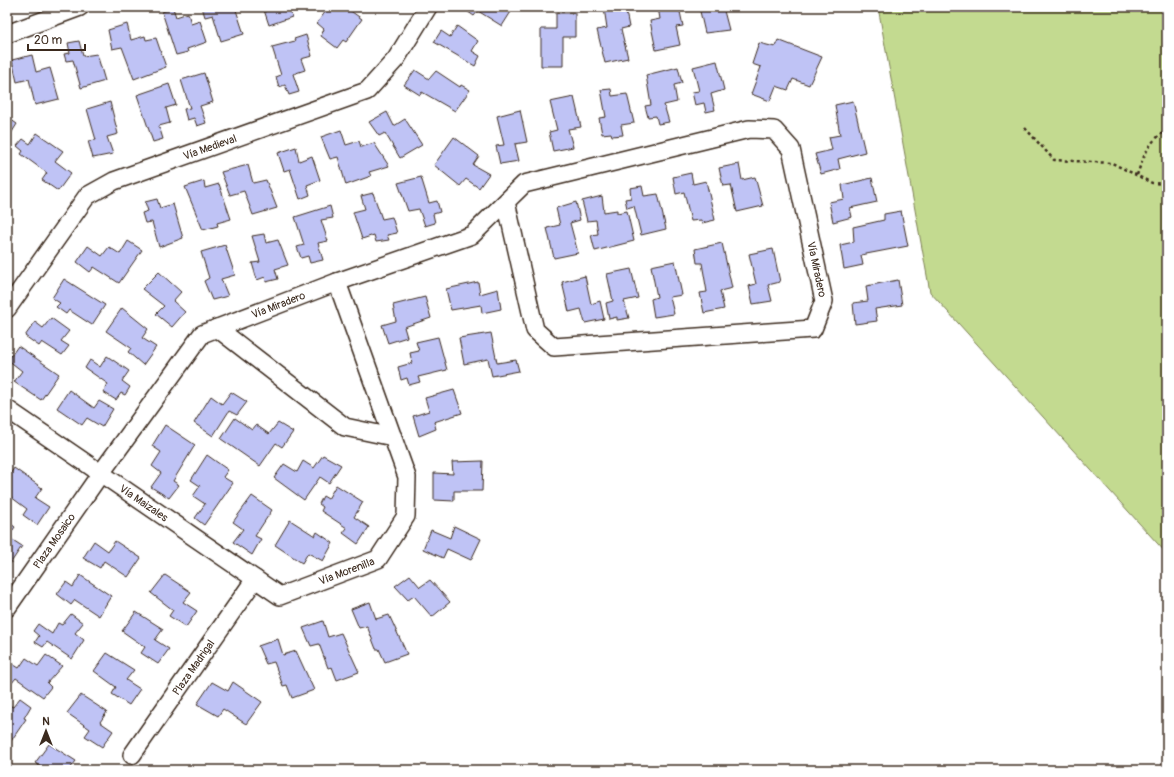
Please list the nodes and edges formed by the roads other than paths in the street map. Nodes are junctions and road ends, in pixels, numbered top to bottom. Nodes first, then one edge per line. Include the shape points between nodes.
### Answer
1 (80, 7) edge
2 (428, 7) edge
3 (7, 34) edge
4 (506, 202) junction
5 (337, 282) junction
6 (7, 309) edge
7 (218, 328) junction
8 (7, 409) edge
9 (393, 437) junction
10 (100, 473) junction
11 (255, 579) junction
12 (280, 596) joint
13 (7, 608) edge
14 (132, 755) dead end

1 - 3 street
2 - 6 street, Vía Medieval via 396,59 367,91 114,181 87,196
4 - 4 street, Vía Miradero via 524,184 749,129 774,130 791,149 824,301 813,329 554,347 535,330
4 - 5 street, Vía Miradero via 472,235
5 - 7 street, Vía Miradero
5 - 9 street, Vía Morenilla
7 - 9 street via 345,428
7 - 10 street, Vía Miradero via 202,334
8 - 10 street, Vía Maizales
9 - 12 street, Vía Morenilla via 407,477 406,516 378,560
10 - 11 street, Vía Maizales
10 - 13 street, Plaza Mosaico
11 - 12 street, Vía Maizales
11 - 14 street, Plaza Madrigal

